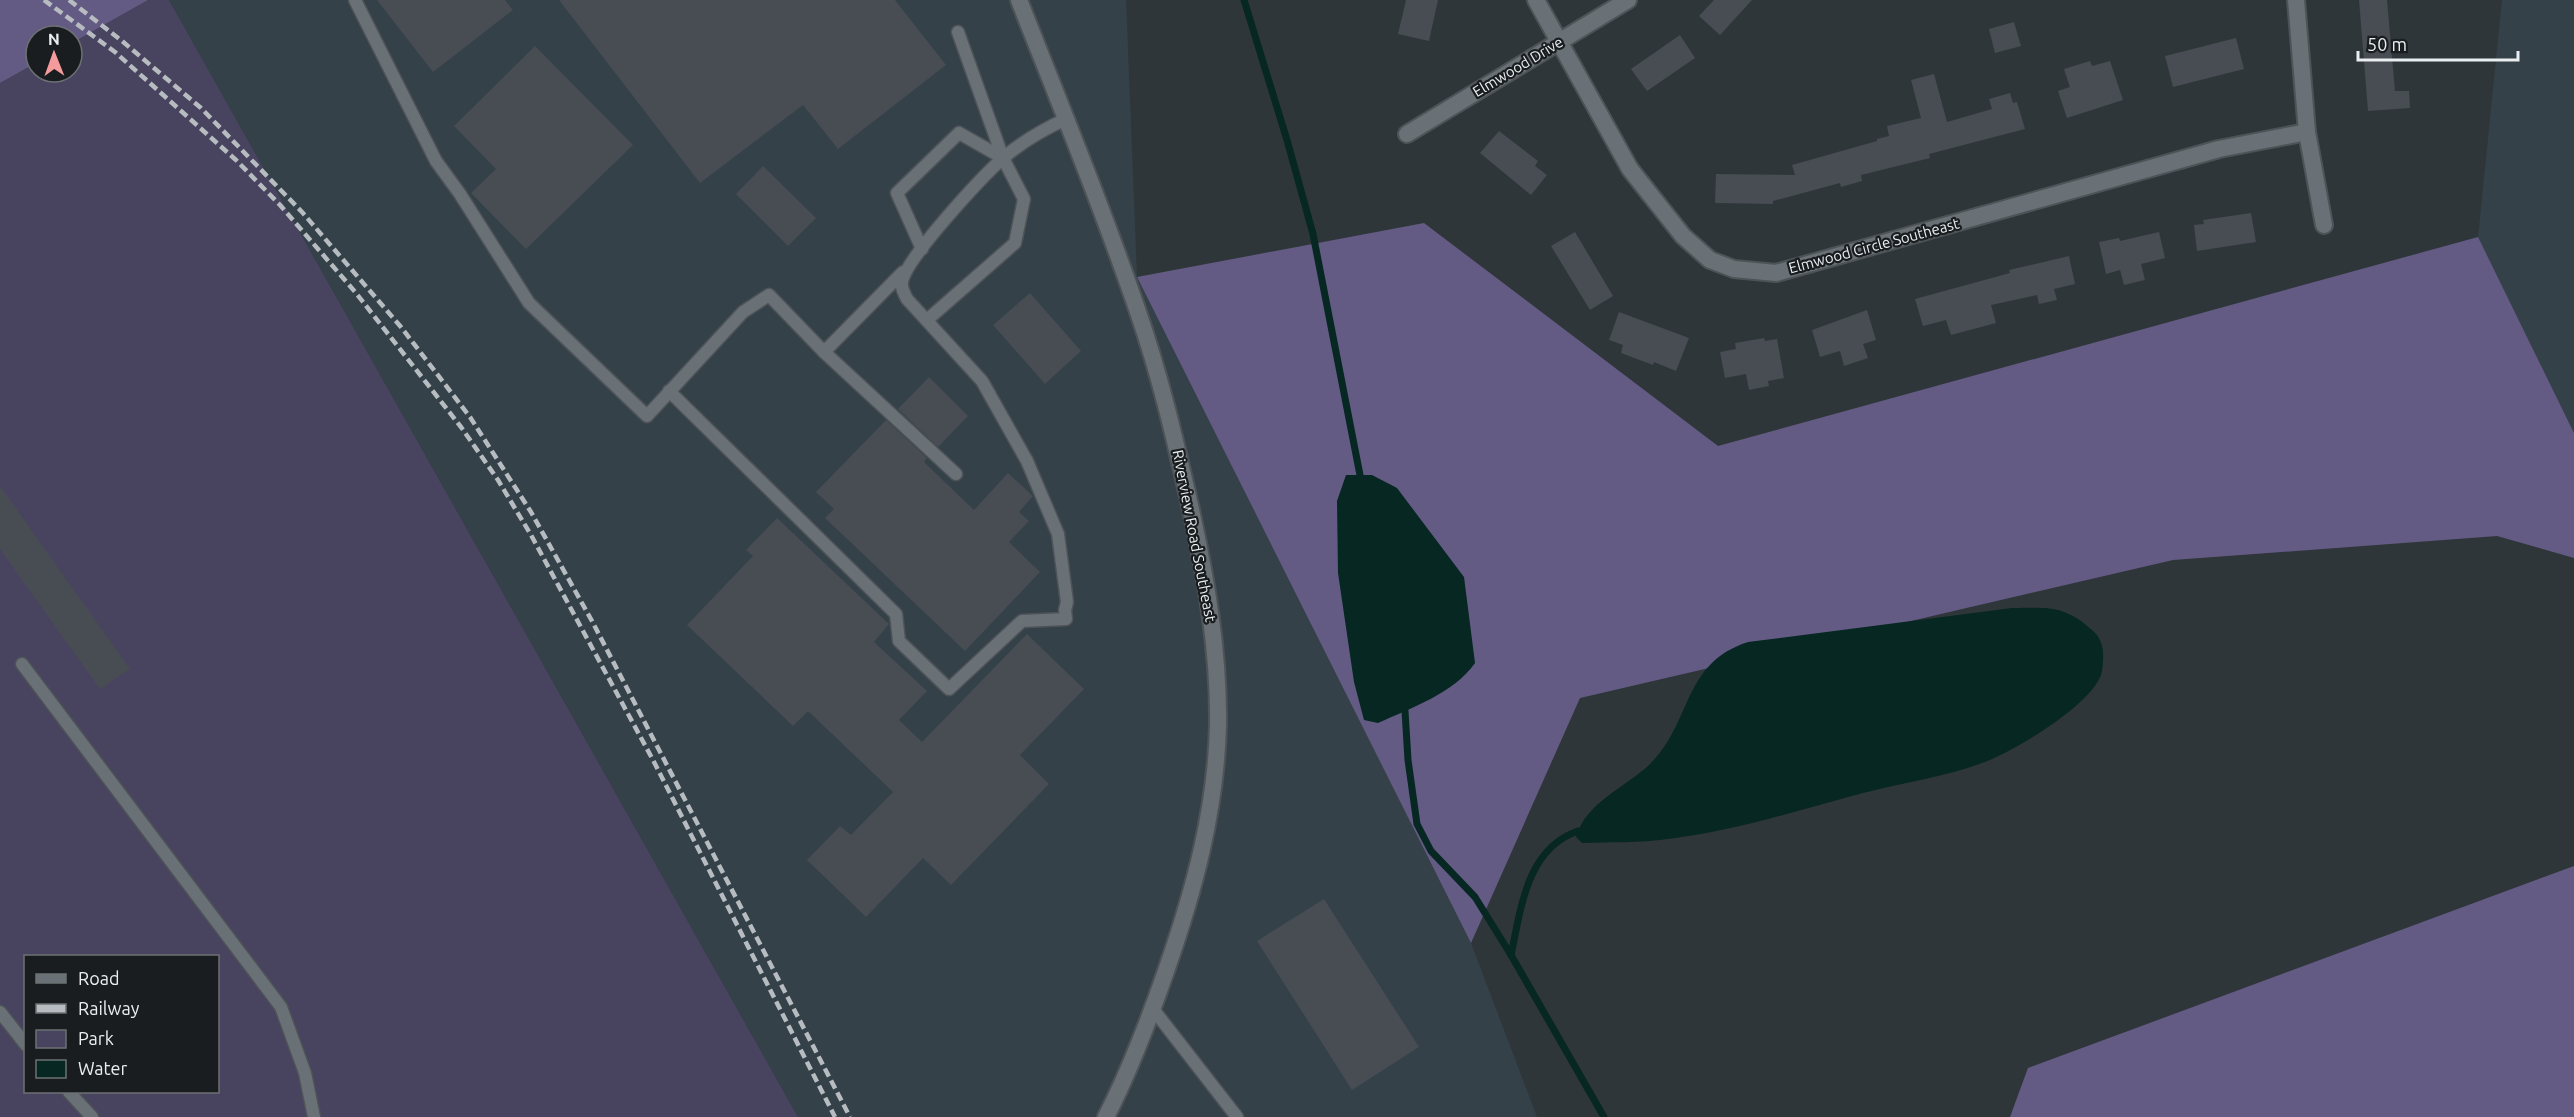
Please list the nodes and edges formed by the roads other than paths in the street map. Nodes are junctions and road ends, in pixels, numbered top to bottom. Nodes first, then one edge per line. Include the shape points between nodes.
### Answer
1 (355, 0) edge
2 (1019, 0) edge
3 (1536, 0) edge
4 (1628, 0) edge
5 (2296, 0) edge
6 (958, 32) dead end
7 (1558, 42) junction
8 (1066, 119) junction
9 (2307, 132) junction
10 (1407, 134) dead end
11 (1004, 158) junction
12 (2324, 225) dead end
13 (922, 249) junction
14 (905, 270) junction
15 (927, 320) junction
16 (824, 352) junction
17 (669, 392) junction
18 (956, 474) dead end
19 (22, 664) dead end
20 (1153, 1010) junction
21 (0, 1012) edge
22 (24, 1042) edge
23 (70, 1093) edge
24 (92, 1117) edge
25 (314, 1117) edge
26 (1106, 1117) edge
27 (1237, 1117) edge

1 - 17 lane via 436,161 529,303 647,416
2 - 8 street, Riverview Road Southeast
3 - 7 street, Elmwood Circle Southeast
4 - 7 street, Elmwood Drive
5 - 9 street
6 - 11 lane
7 - 9 street, Elmwood Circle Southeast via 1630,169 1683,236 1710,260 1734,269 1776,273 2219,149
7 - 10 street, Elmwood Drive
8 - 11 lane via 1042,130
8 - 20 street, Riverview Road Southeast via 1139,313 1163,391 1202,559 1216,654 1218,728 1209,821 1182,924
9 - 12 street
11 - 13 lane
11 - 13 lane via 959,133 897,193
11 - 15 lane via 1023,199 1015,243
13 - 14 lane
14 - 15 lane via 901,285 907,299
14 - 16 lane
15 - 17 lane via 982,381 1028,461 1058,534 1067,602 1066,619 1022,621 950,689 899,641 896,614
16 - 17 lane via 769,296 743,312
16 - 18 lane
19 - 25 lane via 281,1006 305,1073
20 - 26 street, Riverview Road Southeast
20 - 27 lane
21 - 22 lane
23 - 24 lane

